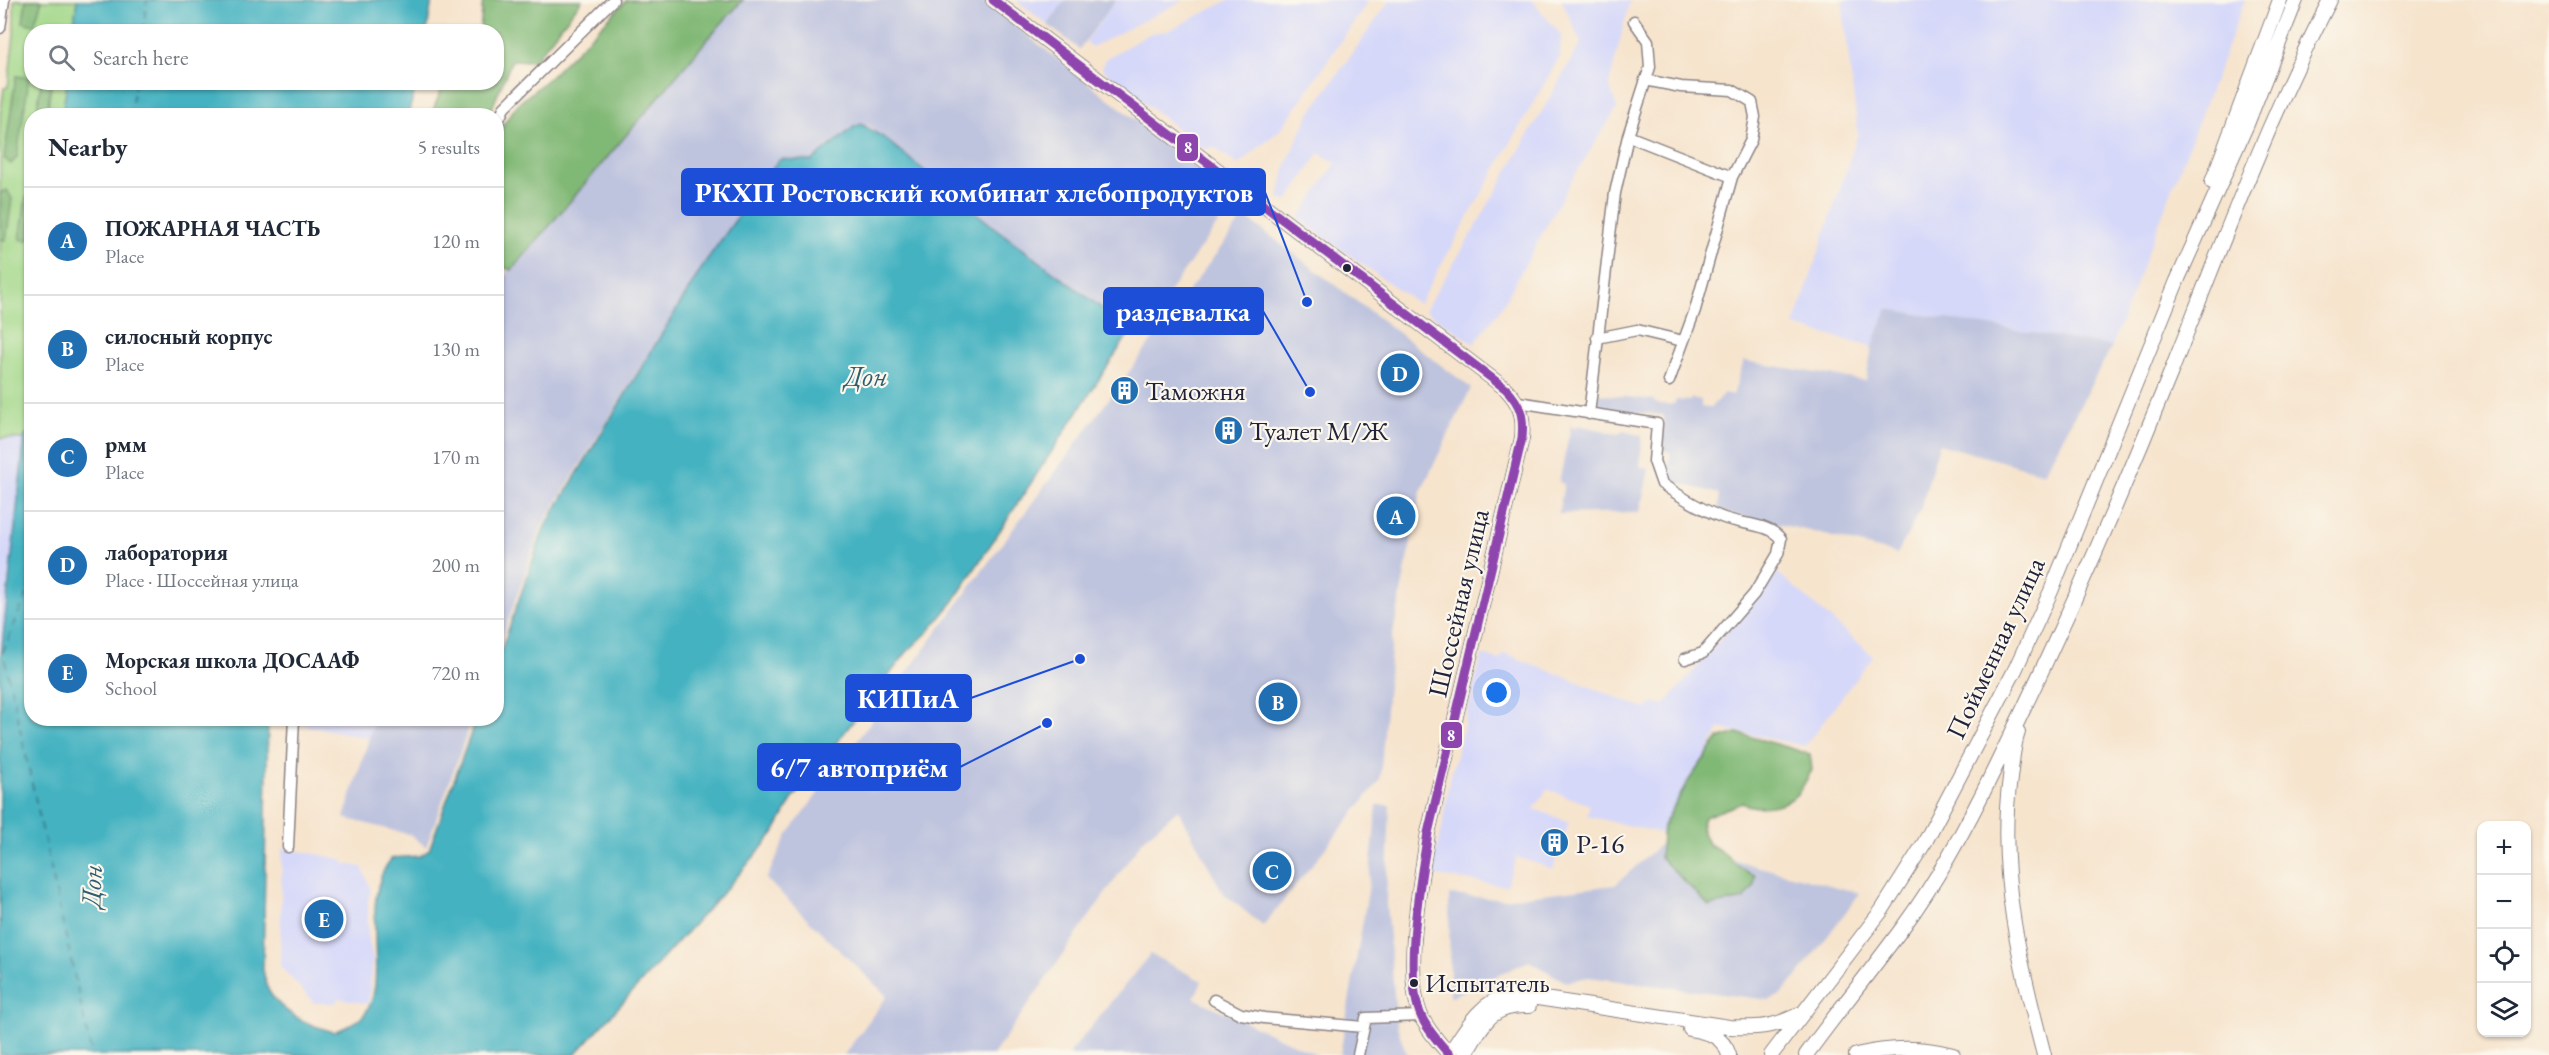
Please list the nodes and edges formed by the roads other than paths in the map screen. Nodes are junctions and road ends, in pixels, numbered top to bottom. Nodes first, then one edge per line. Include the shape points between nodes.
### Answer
1 (4, 0) edge
2 (613, 0) edge
3 (993, 0) edge
4 (2280, 0) edge
5 (2296, 0) edge
6 (2330, 0) edge
7 (1634, 21) dead end
8 (0, 28) edge
9 (1645, 80) junction
10 (504, 108) edge
11 (1628, 136) junction
12 (1732, 177) junction
13 (2201, 228) junction
14 (1597, 338) junction
15 (1683, 341) junction
16 (1669, 381) dead end
17 (1518, 402) junction
18 (1590, 414) junction
19 (1685, 659) dead end
20 (2043, 666) junction
21 (294, 726) edge
22 (288, 847) dead end
23 (1214, 1000) dead end
24 (1803, 1013) junction
25 (1421, 1016) junction
26 (1364, 1022) junction
27 (1359, 1055) edge
28 (1450, 1055) edge
29 (1465, 1055) edge
30 (1729, 1055) edge
31 (1771, 1055) edge
32 (1806, 1055) edge
33 (1856, 1055) edge
34 (1953, 1055) edge
35 (2044, 1055) edge

1 - 8 street
2 - 10 street
3 - 17 main road via 1506,389
4 - 13 main road via 2213,179
5 - 13 main road
6 - 20 main road, Пойменная улица via 2274,117 2090,567
7 - 9 street via 1648,41 1651,58
9 - 11 street
9 - 12 street via 1732,90 1752,102 1755,117 1750,140
11 - 12 street
11 - 14 street via 1615,193
12 - 15 street
13 - 24 main road, Пойменная улица via 2051,591 1967,764 1882,910
14 - 15 street via 1637,330
14 - 18 street
15 - 16 street
17 - 18 street
17 - 25 main road, Шоссейная улица via 1524,416 1522,438 1428,833 1414,945 1414,986
18 - 19 street via 1657,424 1654,461 1662,484 1712,513 1774,531 1781,539 1778,554 1754,594 1703,653
20 - 32 main road, Пойменная улица via 1995,770 1947,856 1904,926
20 - 35 main road via 2016,739 2006,807 2007,862 2020,965
21 - 22 street
23 - 26 street via 1241,1014 1264,1018
24 - 28 main road via 1777,1025 1729,1027 1507,996 1486,1007
24 - 31 main road, Пойменная улица
25 - 26 street
25 - 28 main road, Шоссейная улица
26 - 27 street
29 - 30 main road via 1492,1013 1510,1006 1534,1006 1706,1031 1718,1038
33 - 34 main road via 1919,1048

